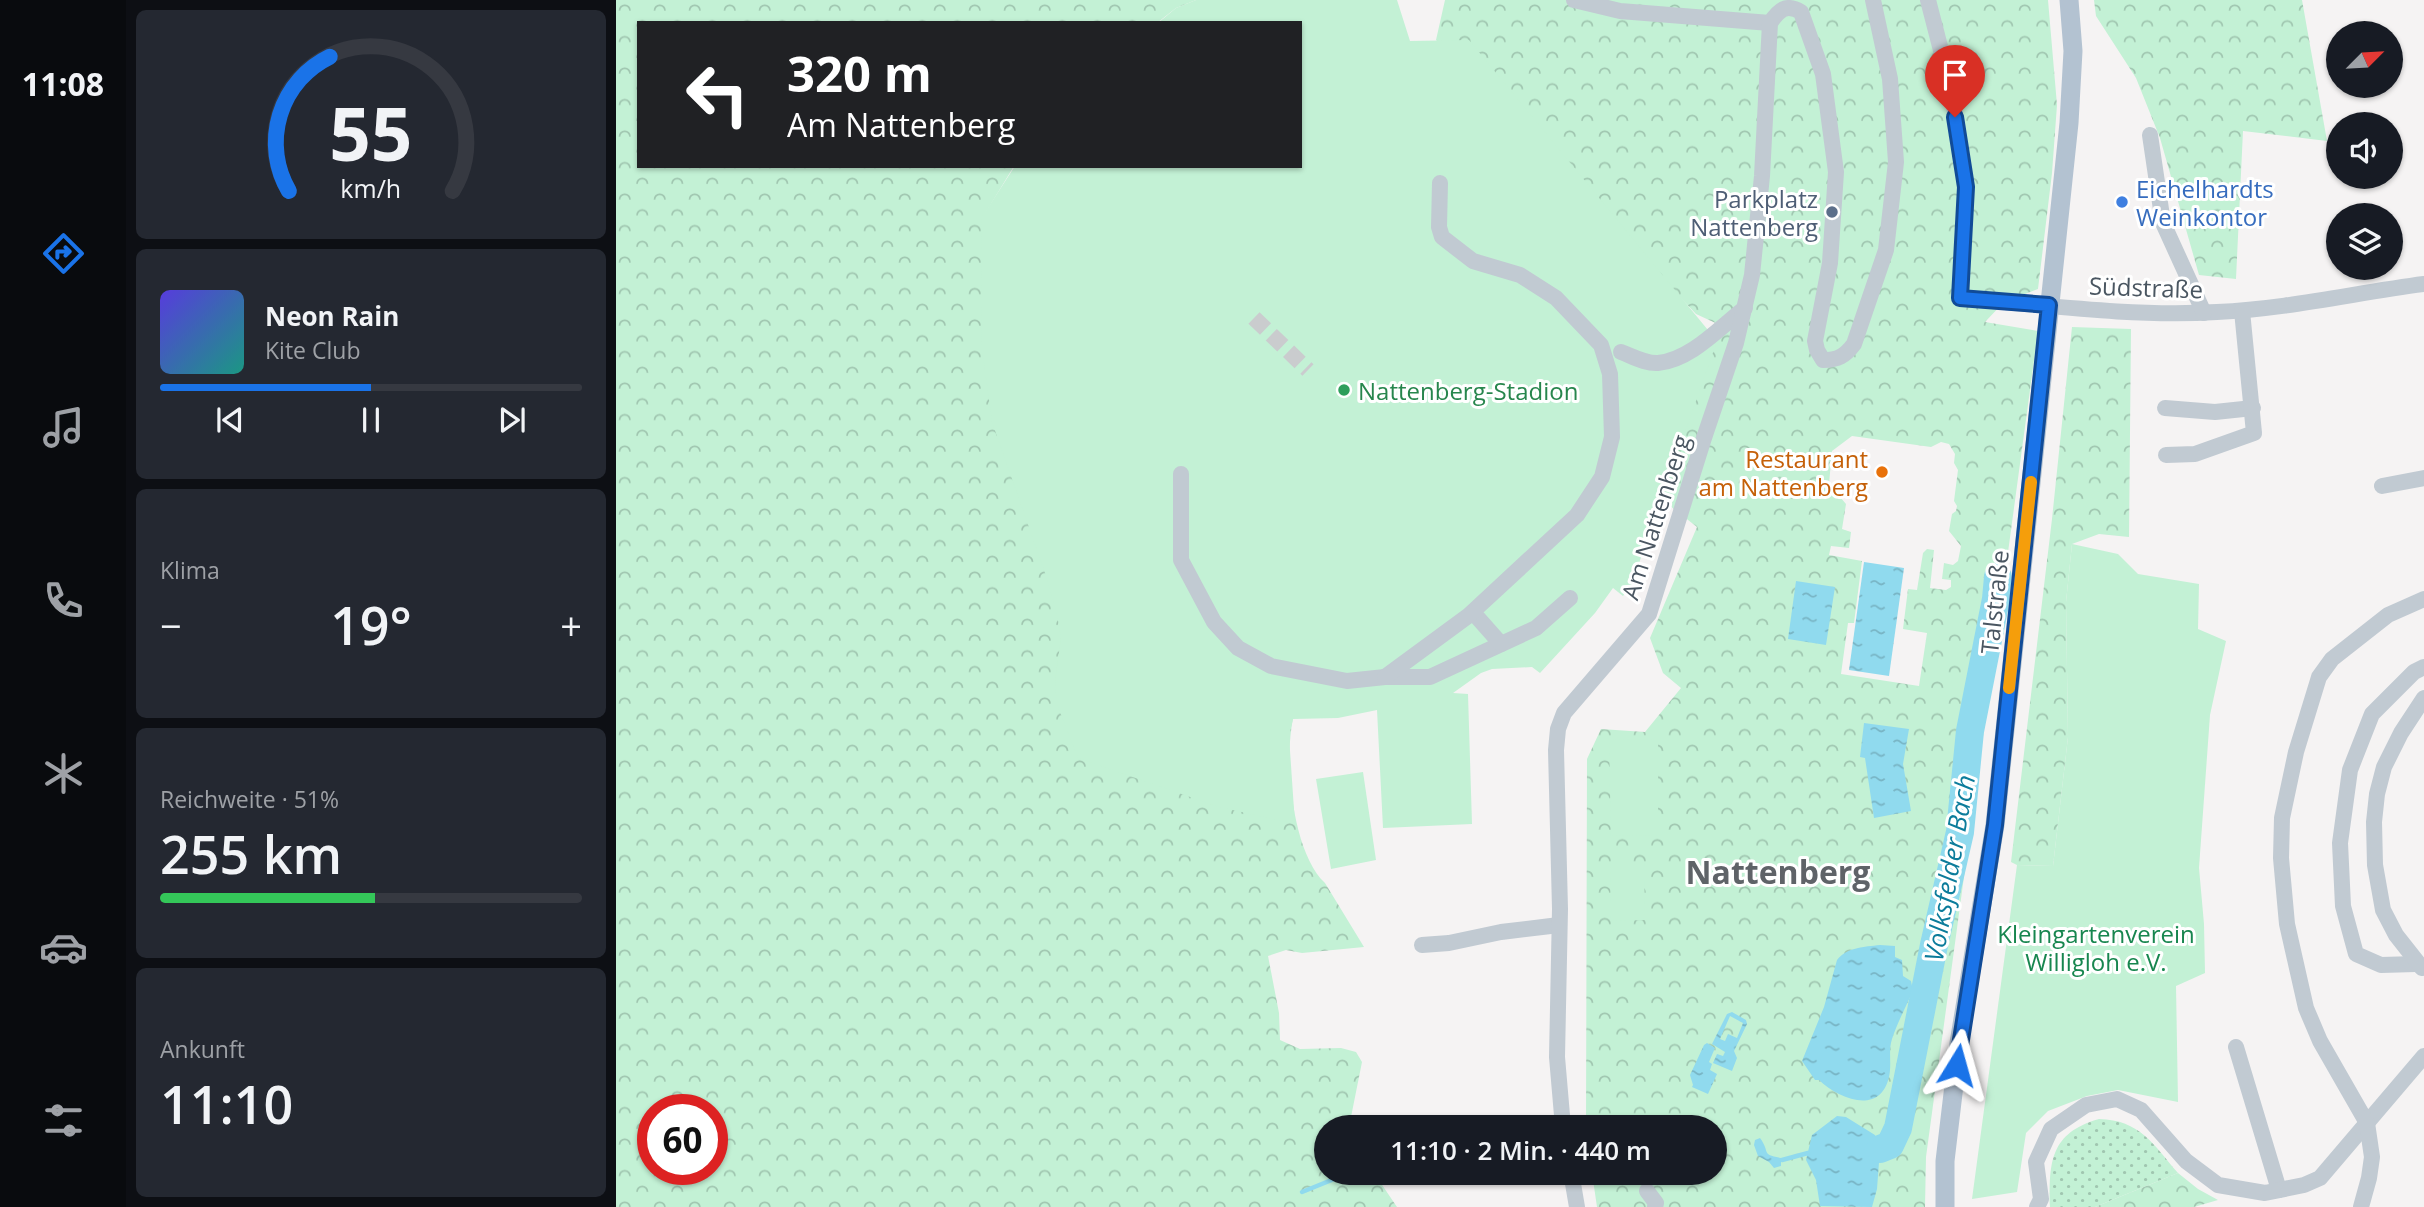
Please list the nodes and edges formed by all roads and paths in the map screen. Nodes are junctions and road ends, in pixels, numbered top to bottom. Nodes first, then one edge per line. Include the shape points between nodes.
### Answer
1 (1574, 0) edge
2 (1873, 0) edge
3 (1928, 0) edge
4 (2069, 0) edge
5 (1770, 23) junction
6 (2150, 135) dead end
7 (1440, 183) dead end
8 (2424, 284) edge
9 (2049, 305) junction
10 (1745, 308) junction
11 (2242, 311) junction
12 (2204, 313) junction
13 (1621, 352) dead end
14 (2165, 408) dead end
15 (2253, 408) junction
16 (2166, 455) dead end
17 (1181, 474) dead end
18 (2424, 478) edge
19 (2382, 486) dead end
20 (1570, 598) dead end
21 (2424, 599) edge
22 (1478, 618) dead end
23 (1501, 644) junction
24 (2424, 667) edge
25 (1385, 677) junction
26 (2424, 698) edge
27 (1559, 925) junction
28 (1422, 945) dead end
29 (2420, 967) edge
30 (2236, 1047) dead end
31 (2424, 1056) edge
32 (1562, 1115) edge
33 (2367, 1123) junction
34 (1573, 1185) edge
35 (1647, 1191) dead end
36 (2272, 1196) edge
37 (1577, 1207) edge
38 (1655, 1207) edge
39 (1945, 1207) edge
40 (2037, 1207) edge
41 (2361, 1207) edge

1 - 5 street via 1620,11
2 - 5 street via 1890,79 1896,162 1886,250 1854,344 1845,355 1832,360 1823,360 1815,341 1830,264 1836,172 1823,74 1801,12 1785,8
3 - 9 street via 1952,93 1966,187 1960,298
4 - 9 main road, Talstraße via 2073,51 2069,123
5 - 10 street, Am Nattenberg via 1762,176
6 - 12 street via 2163,223
7 - 25 street via 1442,237 1473,261 1520,275 1556,298 1601,345 1610,374 1612,437 1602,477 1577,515 1468,616
8 - 11 street, Südstraße
9 - 12 street, Südstraße
9 - 39 main road, Talstraße via 1995,825 1959,1043 1945,1161
10 - 13 street via 1689,352 1673,359 1656,363
10 - 27 street, Am Nattenberg via 1649,614 1564,713 1558,729
11 - 12 street, Südstraße
11 - 15 street
14 - 15 street via 2215,412
15 - 16 street via 2254,433 2195,454
17 - 25 street via 1181,560 1214,622 1238,648 1271,666 1305,674 1347,681
18 - 19 street
20 - 23 street via 1536,628
21 - 33 street via 2388,615 2332,659 2319,677 2296,752 2283,818 2287,924 2306,1008
22 - 23 street
23 - 25 street via 1430,677
24 - 29 street via 2372,714 2350,770 2340,843 2343,906 2356,954 2381,965
26 - 29 street via 2384,767 2374,822 2383,909
27 - 28 street
27 - 32 street, Am Nattenberg via 1557,1057
30 - 36 street
31 - 33 street
33 - 36 street via 2320,1178
33 - 41 street via 2372,1157
34 - 37 street
35 - 38 street
36 - 40 street via 2218,1185 2186,1161 2141,1110 2117,1099 2087,1105 2051,1129 2036,1162 2041,1199

